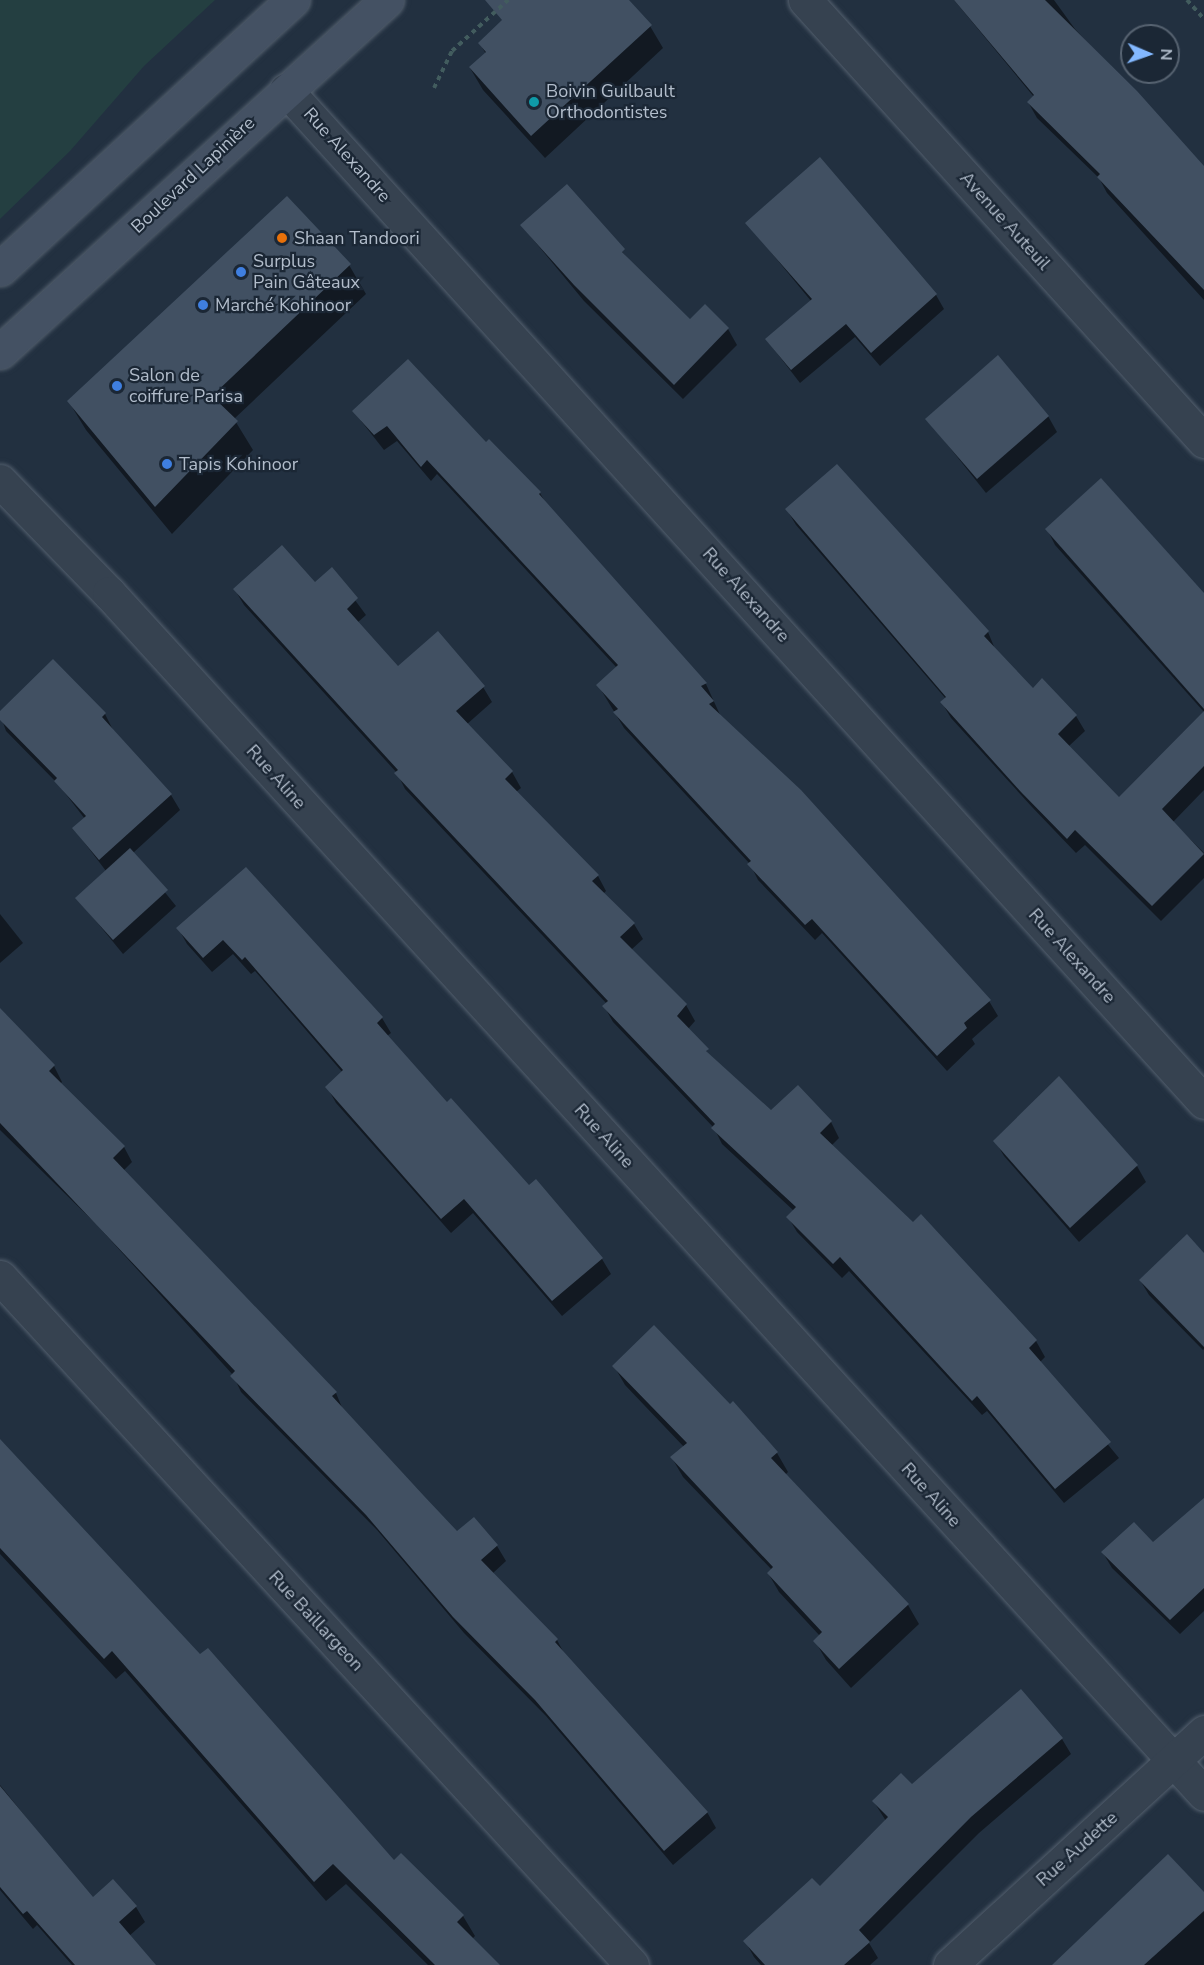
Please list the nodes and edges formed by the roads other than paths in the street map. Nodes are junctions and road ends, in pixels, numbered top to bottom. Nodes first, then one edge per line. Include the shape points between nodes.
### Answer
1 (293, 0) edge
2 (387, 0) edge
3 (805, 0) edge
4 (286, 90) junction
5 (0, 269) edge
6 (0, 352) edge
7 (1204, 441) edge
8 (0, 481) edge
9 (1204, 1102) edge
10 (0, 1277) edge
11 (1204, 1732) edge
12 (1173, 1761) junction
13 (1204, 1794) edge
14 (632, 1965) edge
15 (950, 1965) edge

1 - 5 main road
2 - 4 main road, Boulevard Lapinière
3 - 7 street, Avenue Auteuil
4 - 6 main road, Boulevard Lapinière
4 - 9 street, Rue Alexandre
8 - 12 street, Rue Aline via 110,594
10 - 14 street, Rue Baillargeon
11 - 12 street, Rue Audette
12 - 13 street, Rue Aline
12 - 15 street, Rue Audette

